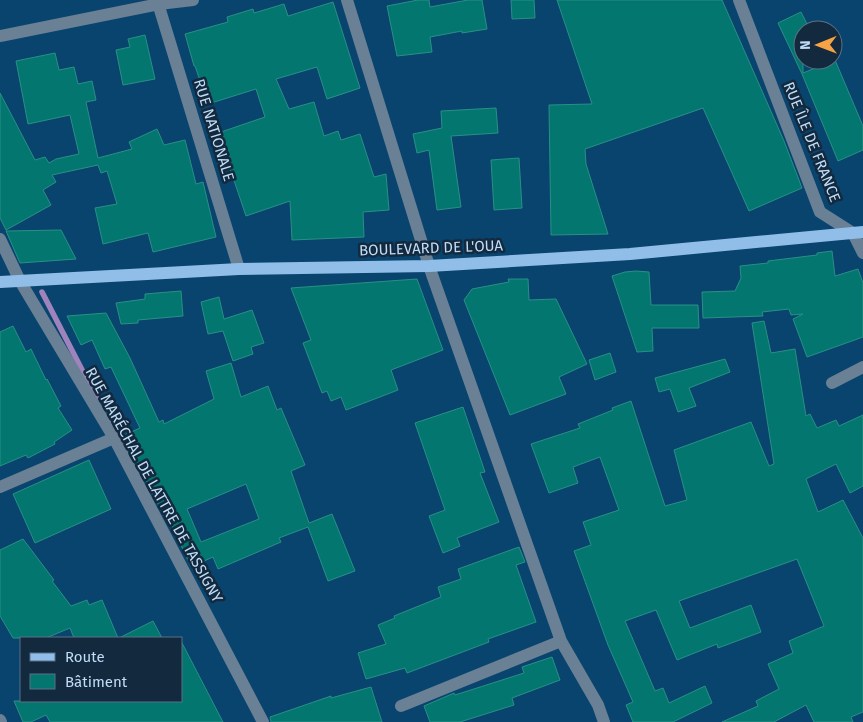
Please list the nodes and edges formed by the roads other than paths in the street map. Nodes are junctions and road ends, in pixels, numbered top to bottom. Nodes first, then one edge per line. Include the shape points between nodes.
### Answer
1 (193, 0) edge
2 (348, 0) edge
3 (739, 0) edge
4 (158, 2) edge
5 (0, 36) edge
6 (858, 232) edge
7 (0, 239) edge
8 (863, 253) edge
9 (429, 266) junction
10 (240, 269) junction
11 (20, 281) junction
12 (0, 282) edge
13 (863, 367) edge
14 (832, 383) dead end
15 (114, 438) junction
16 (0, 487) edge
17 (561, 641) junction
18 (401, 706) dead end
19 (263, 722) edge
20 (604, 722) edge

1 - 4 street
2 - 9 street
3 - 6 street, RUE ÎLE DE FRANCE via 820,212
4 - 5 street
4 - 10 street, RUE NATIONALE
6 - 8 street
6 - 9 main road, BOULEVARD DE L'OUA via 630,254
7 - 11 street, RUE MARÉCHAL DE LATTRE DE TASSIGNY
9 - 10 main road, BOULEVARD DE L'OUA
9 - 17 street
10 - 11 main road, BOULEVARD DE L'OUA
11 - 12 main road, BOULEVARD DE L'OUA
11 - 15 street, RUE MARÉCHAL DE LATTRE DE TASSIGNY
13 - 14 street
15 - 16 street
15 - 19 street, RUE MARÉCHAL DE LATTRE DE TASSIGNY
17 - 18 street
17 - 20 street via 598,705

